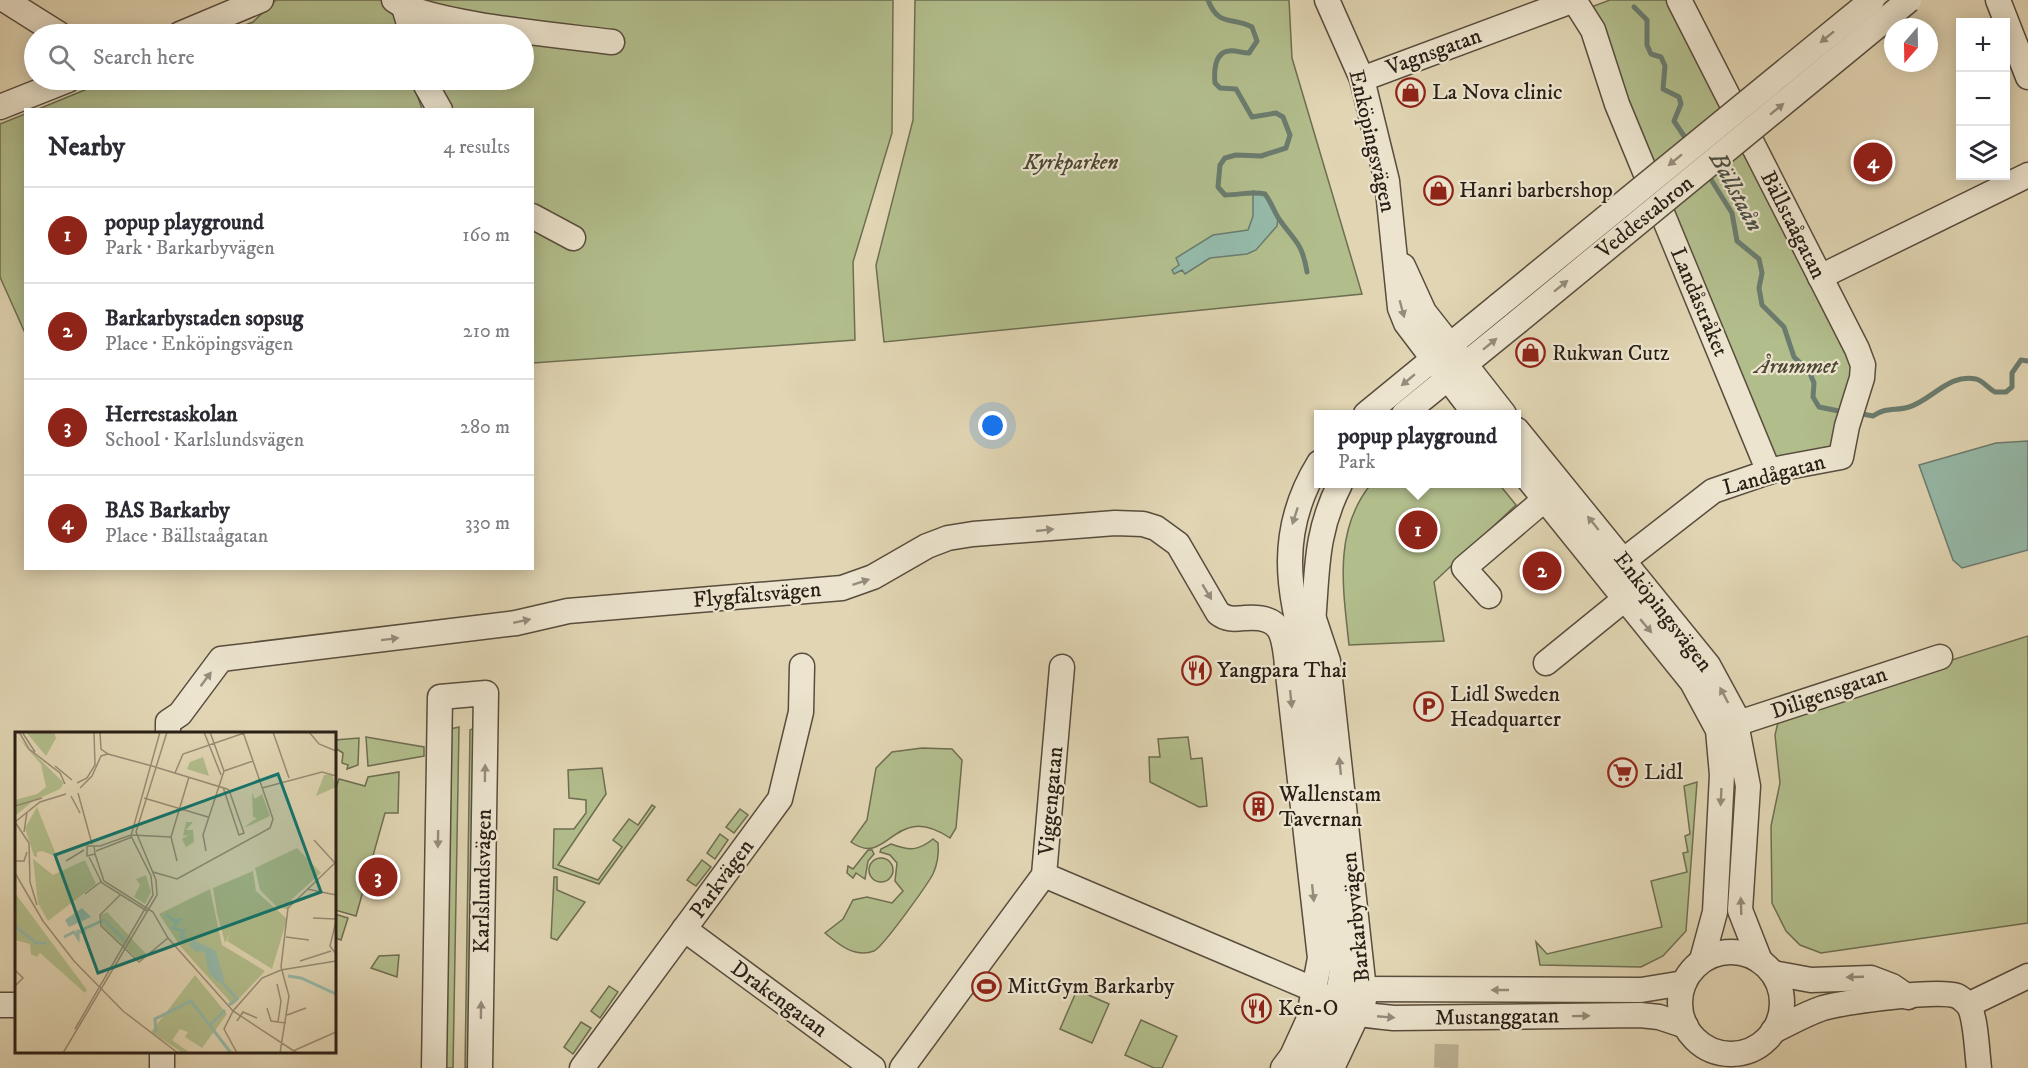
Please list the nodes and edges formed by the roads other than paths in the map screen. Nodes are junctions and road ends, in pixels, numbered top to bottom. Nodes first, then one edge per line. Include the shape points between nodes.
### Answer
1 (5, 0) edge
2 (261, 0) edge
3 (1327, 0) edge
4 (1574, 0) edge
5 (1679, 0) edge
6 (1872, 0) edge
7 (1910, 0) edge
8 (1998, 0) edge
9 (399, 4) edge
10 (43, 24) edge
11 (204, 24) edge
12 (408, 24) edge
13 (490, 24) edge
14 (534, 31) edge
15 (612, 42) dead end
16 (2028, 77) edge
17 (1362, 79) junction
18 (43, 90) edge
19 (429, 90) edge
20 (0, 107) edge
21 (439, 108) edge
22 (2028, 175) edge
23 (534, 217) edge
24 (573, 238) dead end
25 (1820, 277) junction
26 (1441, 352) junction
27 (1456, 372) junction
28 (1371, 410) edge
29 (1409, 410) edge
30 (1473, 410) edge
31 (1499, 410) edge
32 (1521, 435) edge
33 (1841, 457) joint
34 (1521, 470) edge
35 (1314, 471) edge
36 (1769, 472) junction
37 (1338, 488) edge
38 (1545, 499) junction
39 (1623, 561) junction
40 (1643, 584) junction
41 (1489, 596) dead end
42 (1624, 599) junction
43 (1304, 620) junction
44 (1940, 657) dead end
45 (1546, 663) dead end
46 (1298, 664) junction
47 (802, 666) dead end
48 (1062, 667) dead end
49 (1727, 727) junction
50 (168, 728) edge
51 (1044, 874) junction
52 (684, 929) junction
53 (1702, 960) junction
54 (1767, 967) junction
55 (2028, 976) edge
56 (1684, 983) junction
57 (1314, 990) junction
58 (1364, 990) junction
59 (1448, 990) junction
60 (1908, 997) junction
61 (1963, 1000) junction
62 (1344, 1004) junction
63 (1447, 1028) junction
64 (1773, 1031) junction
65 (1692, 1034) junction
66 (1735, 1060) edge
67 (434, 1068) edge
68 (480, 1068) edge
69 (582, 1068) edge
70 (873, 1068) edge
71 (902, 1068) edge
72 (1283, 1068) edge
73 (1308, 1068) edge
74 (1332, 1068) edge
75 (1701, 1068) edge
76 (1979, 1068) edge

1 - 10 street
2 - 11 street
3 - 17 street, Enköpingsvägen
4 - 17 street, Vagnsgatan
4 - 36 street, Landåstråket via 1593,30 1617,104
5 - 25 street, Bällstaågatan via 1741,100
6 -> 26 street, Veddestabron, bridge
27 -> 7 street, Veddestabron, bridge
8 - 16 street
9 - 12 street
9 - 13 street via 442,17
14 - 15 street
17 - 26 street, Enköpingsvägen via 1387,181 1395,251
18 - 20 street
19 - 21 street
22 - 25 street
23 - 24 street
25 - 33 street, Bällstaågatan via 1863,365
26 - 27 street, Enköpingsvägen
26 -> 28 street
27 - 29 street
27 - 30 street, Enköpingsvägen
27 - 31 street, Enköpingsvägen
39 -> 32 street, Enköpingsvägen
33 - 36 street, Landågatan
34 - 38 street, Enköpingsvägen
35 -> 43 street, Barkarbyvägen via 1292,524 1289,579
36 - 39 street, Landågatan via 1713,491
37 - 43 street, Barkarbyvägen via 1322,532
38 - 41 street via 1464,568
38 - 42 street, Enköpingsvägen
39 - 40 street, Enköpingsvägen
40 - 42 street
49 -> 40 street, Enköpingsvägen via 1734,713 1708,664
42 - 45 street
42 -> 49 street, Enköpingsvägen
43 - 46 street, Barkarbyvägen
58 -> 43 street, Barkarbyvägen via 1328,661
44 - 49 street, Diligensgatan
50 -> 46 street, Flygfältsvägen via 221,659 516,623 568,611 842,588 873,577 948,538 1114,523 1156,528 1178,544 1218,613 1225,618 1273,622 1281,629
46 -> 57 street, Barkarbyvägen via 1320,958
46 - 62 street, Barkarbyvägen via 1340,934
47 - 52 street, Parkvägen via 801,712 780,799
48 - 51 street, Viggengatan
49 -> 53 street, Enköpingsvägen via 1715,912
54 -> 49 street, Enköpingsvägen via 1740,910 1748,786
51 - 57 street, Mustanggatan
51 - 71 street, Viggengatan
52 - 69 street, Parkvägen
52 - 70 street, Drakengatan
53 - 54 street via 1732,952
53 - 56 street
60 -> 54 street via 1871,978 1811,981
54 - 64 street via 1779,984 1782,1005
55 - 61 street
56 -> 59 street, Mustanggatan via 1641,990
56 - 65 street via 1680,1009
57 - 62 street, Mustanggatan
57 - 72 street, Barkarbyvägen via 1308,1021
58 - 59 street, Mustanggatan
58 - 62 street, Mustanggatan
59 - 63 street
60 - 61 street via 1946,994
60 - 64 street via 1836,1005
61 - 76 street
62 -> 63 street, Mustanggatan
62 - 73 street, Barkarbyvägen
62 - 74 street, Barkarbyvägen
63 -> 65 street, Mustanggatan via 1640,1014 1659,1017
64 - 66 street
65 - 66 street
65 - 75 street
68 -> 67 street, Karlslundsvägen via 486,693 440,697

